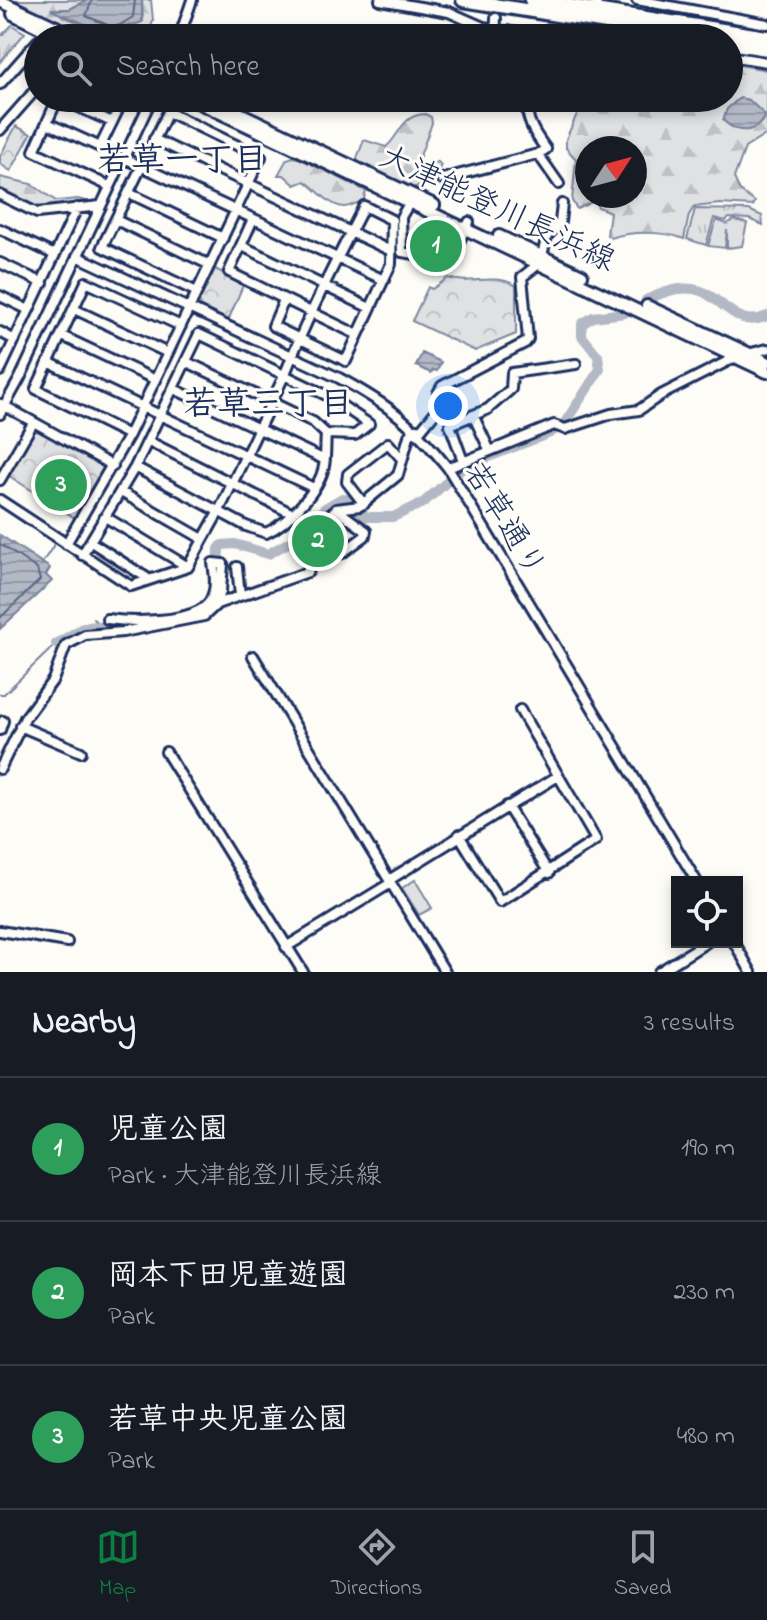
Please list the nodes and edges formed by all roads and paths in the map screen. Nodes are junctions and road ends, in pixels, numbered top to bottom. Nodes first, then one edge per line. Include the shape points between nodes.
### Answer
1 (192, 0) edge
2 (380, 0) edge
3 (463, 0) edge
4 (531, 0) edge
5 (637, 0) edge
6 (0, 1) edge
7 (0, 8) edge
8 (496, 18) dead end
9 (50, 24) edge
10 (184, 24) edge
11 (475, 24) edge
12 (496, 24) edge
13 (612, 24) edge
14 (684, 24) edge
15 (767, 24) edge
16 (24, 25) edge
17 (743, 33) edge
18 (767, 37) edge
19 (743, 45) edge
20 (767, 49) edge
21 (24, 57) edge
22 (743, 58) edge
23 (767, 62) edge
24 (0, 84) edge
25 (24, 103) edge
26 (52, 112) edge
27 (90, 112) edge
28 (117, 112) edge
29 (145, 112) edge
30 (219, 112) edge
31 (237, 112) edge
32 (529, 112) edge
33 (112, 122) junction
34 (47, 123) junction
35 (0, 130) edge
36 (154, 139) junction
37 (538, 154) junction
38 (124, 158) junction
39 (141, 166) junction
40 (442, 179) dead end
41 (249, 184) junction
42 (559, 184) dead end
43 (109, 186) junction
44 (129, 193) junction
45 (0, 195) edge
46 (410, 202) junction
47 (562, 204) dead end
48 (100, 206) junction
49 (77, 208) junction
50 (235, 211) junction
51 (253, 219) junction
52 (116, 220) junction
53 (468, 225) junction
54 (0, 229) edge
55 (350, 233) junction
56 (223, 238) junction
57 (242, 246) junction
58 (391, 251) junction
59 (55, 255) junction
60 (77, 256) junction
61 (540, 259) junction
62 (338, 260) junction
63 (0, 263) edge
64 (210, 265) junction
65 (384, 280) junction
66 (43, 283) junction
67 (325, 287) junction
68 (197, 292) junction
69 (0, 296) edge
70 (284, 300) junction
71 (370, 308) junction
72 (74, 309) junction
73 (189, 309) junction
74 (29, 310) junction
75 (312, 313) junction
76 (181, 326) junction
77 (0, 332) edge
78 (358, 335) junction
79 (62, 336) junction
80 (300, 339) junction
81 (15, 340) junction
82 (767, 349) edge
83 (168, 353) junction
84 (752, 354) junction
85 (291, 357) junction
86 (736, 357) junction
87 (48, 362) junction
88 (187, 362) junction
89 (767, 362) edge
90 (576, 363) dead end
91 (1, 367) edge
92 (767, 372) edge
93 (285, 374) junction
94 (156, 380) junction
95 (174, 389) junction
96 (271, 401) junction
97 (143, 407) junction
98 (2, 408) edge
99 (160, 415) junction
100 (473, 415) junction
101 (33, 423) junction
102 (258, 427) junction
103 (418, 430) junction
104 (326, 434) junction
105 (129, 435) junction
106 (148, 441) junction
107 (489, 449) junction
108 (245, 455) junction
109 (323, 459) junction
110 (402, 459) junction
111 (463, 461) junction
112 (113, 466) junction
113 (135, 467) junction
114 (451, 473) junction
115 (0, 480) edge
116 (233, 483) junction
117 (314, 488) junction
118 (121, 492) junction
119 (0, 500) edge
120 (359, 506) junction
121 (336, 509) junction
122 (219, 511) junction
123 (293, 514) junction
124 (107, 518) junction
125 (317, 527) junction
126 (203, 539) junction
127 (91, 542) junction
128 (66, 544) junction
129 (82, 555) junction
130 (188, 567) junction
131 (237, 567) dead end
132 (147, 578) junction
133 (240, 595) junction
134 (217, 604) junction
135 (107, 619) dead end
136 (253, 656) dead end
137 (520, 710) dead end
138 (20, 726) junction
139 (81, 752) dead end
140 (166, 752) dead end
141 (0, 769) edge
142 (558, 776) junction
143 (507, 806) junction
144 (459, 835) junction
145 (549, 873) junction
146 (693, 876) edge
147 (390, 881) junction
148 (0, 931) edge
149 (67, 942) dead end
150 (286, 947) junction
151 (697, 948) edge
152 (737, 948) edge
153 (303, 972) edge
154 (445, 972) edge
155 (659, 972) edge
156 (751, 972) edge

1 - 10 street
2 - 11 street via 449,12
3 - 13 highway
4 - 14 highway
5 - 15 street
6 - 9 main road
7 - 16 main road
8 - 12 street
17 - 18 highway
19 - 20 highway
21 - 24 street
22 - 23 street
25 - 35 street
26 - 34 street
27 - 33 street
28 - 33 street
29 - 38 street
30 - 46 main road, 大津能登川長浜線
31 - 53 main road, 大津能登川長浜線
32 - 37 street via 530,125 546,149
33 - 34 street via 100,147
34 - 43 street via 34,151
36 - 39 street
36 - 41 street
36 - 41 street via 168,112 261,157
37 - 40 street
37 - 42 street
38 - 39 street
38 - 43 street
39 - 44 street
39 - 50 street
41 - 50 street
41 - 55 street
43 - 48 street
44 - 52 street
44 - 56 street
45 - 49 street via 37,213
46 - 53 main road, 大津能登川長浜線
46 - 53 street via 401,217 402,252 448,259
47 - 61 street via 560,222 547,236
48 - 49 street
48 - 60 street
49 - 59 street
50 - 51 street
50 - 56 street
51 - 57 street
51 - 62 street
52 - 64 street
52 - 68 street via 102,247
53 - 61 main road, 大津能登川長浜線
54 - 59 street
55 - 58 street
55 - 58 street via 364,206 392,220
55 - 62 street
56 - 64 street
57 - 67 street
57 - 70 street via 229,272
58 - 65 street
59 - 66 street
60 - 73 street, 若草通り
60 - 98 street
61 - 84 main road, 大津能登川長浜線
61 - 86 main road, 大津能登川長浜線
61 - 103 street via 522,277 528,339 442,386 437,410
62 - 65 street
62 - 67 street
63 - 66 street
64 - 68 street
65 - 71 street
66 - 74 street
67 - 71 street
67 - 75 street
68 - 73 street
69 - 74 street
70 - 75 street
70 - 80 street via 273,326
71 - 78 street
72 - 76 street via 86,282
72 - 79 street
72 - 83 street
73 - 76 street
73 - 85 street, 若草通り
74 - 81 street
75 - 78 street
75 - 80 street
76 - 83 street
77 - 81 street
78 - 80 street via 346,361
79 - 87 street
79 - 94 street
80 - 85 street
81 - 91 street
82 - 84 street
83 - 94 street
84 - 86 street
84 - 89 main road, 大津能登川長浜線
85 - 93 street
85 - 103 street, 若草通り via 379,399
86 - 92 main road, 大津能登川長浜線
86 - 107 street via 639,410
87 - 97 street
87 - 105 street via 36,389
88 - 93 street via 199,334
88 - 95 street
88 - 96 street
90 - 100 street via 512,373 511,389
93 - 96 street
93 - 104 street via 369,424 355,435
94 - 97 street
95 - 99 street
95 - 102 street
96 - 102 street
96 - 104 street
97 - 99 street
97 - 105 street
98 - 101 street
99 - 106 street
99 - 108 street
100 - 107 street
100 - 111 street via 449,426
101 - 112 street
101 - 115 street
102 - 108 street
102 - 109 street
103 - 110 street via 409,436
103 - 114 street, 若草通り
104 - 109 street
105 - 112 street
106 - 113 street
106 - 116 street
107 - 111 street
108 - 116 street
108 - 117 street
109 - 117 street
110 - 120 street via 398,475
110 - 120 street via 388,443 348,474
111 - 114 street
112 - 128 street
113 - 118 street
113 - 122 street
114 - 146 street, 若草通り
116 - 122 street
116 - 123 street
117 - 123 street
118 - 124 street
118 - 126 street
119 - 128 street
120 - 121 street
121 - 125 street
121 - 125 street via 366,531 365,536 342,553
122 - 123 street via 266,533
122 - 126 street
124 - 127 street
124 - 130 street
125 - 133 street via 301,544 308,572
126 - 130 street
127 - 129 street
127 - 132 street
128 - 129 street
129 - 132 street via 131,586
130 - 132 street
131 - 133 street
133 - 134 street
134 - 135 street via 221,591 218,564 213,563 211,599 199,610 137,623
134 - 138 street via 204,616 184,622 74,639
136 - 147 street
137 - 142 street
138 - 139 street
138 - 141 street
140 - 150 street
142 - 143 street
142 - 145 street via 596,840
143 - 144 street
143 - 145 street
144 - 145 street via 500,902
144 - 147 street
147 - 150 street
147 - 154 street
148 - 149 street
150 - 153 street
151 - 155 street
152 - 156 street

